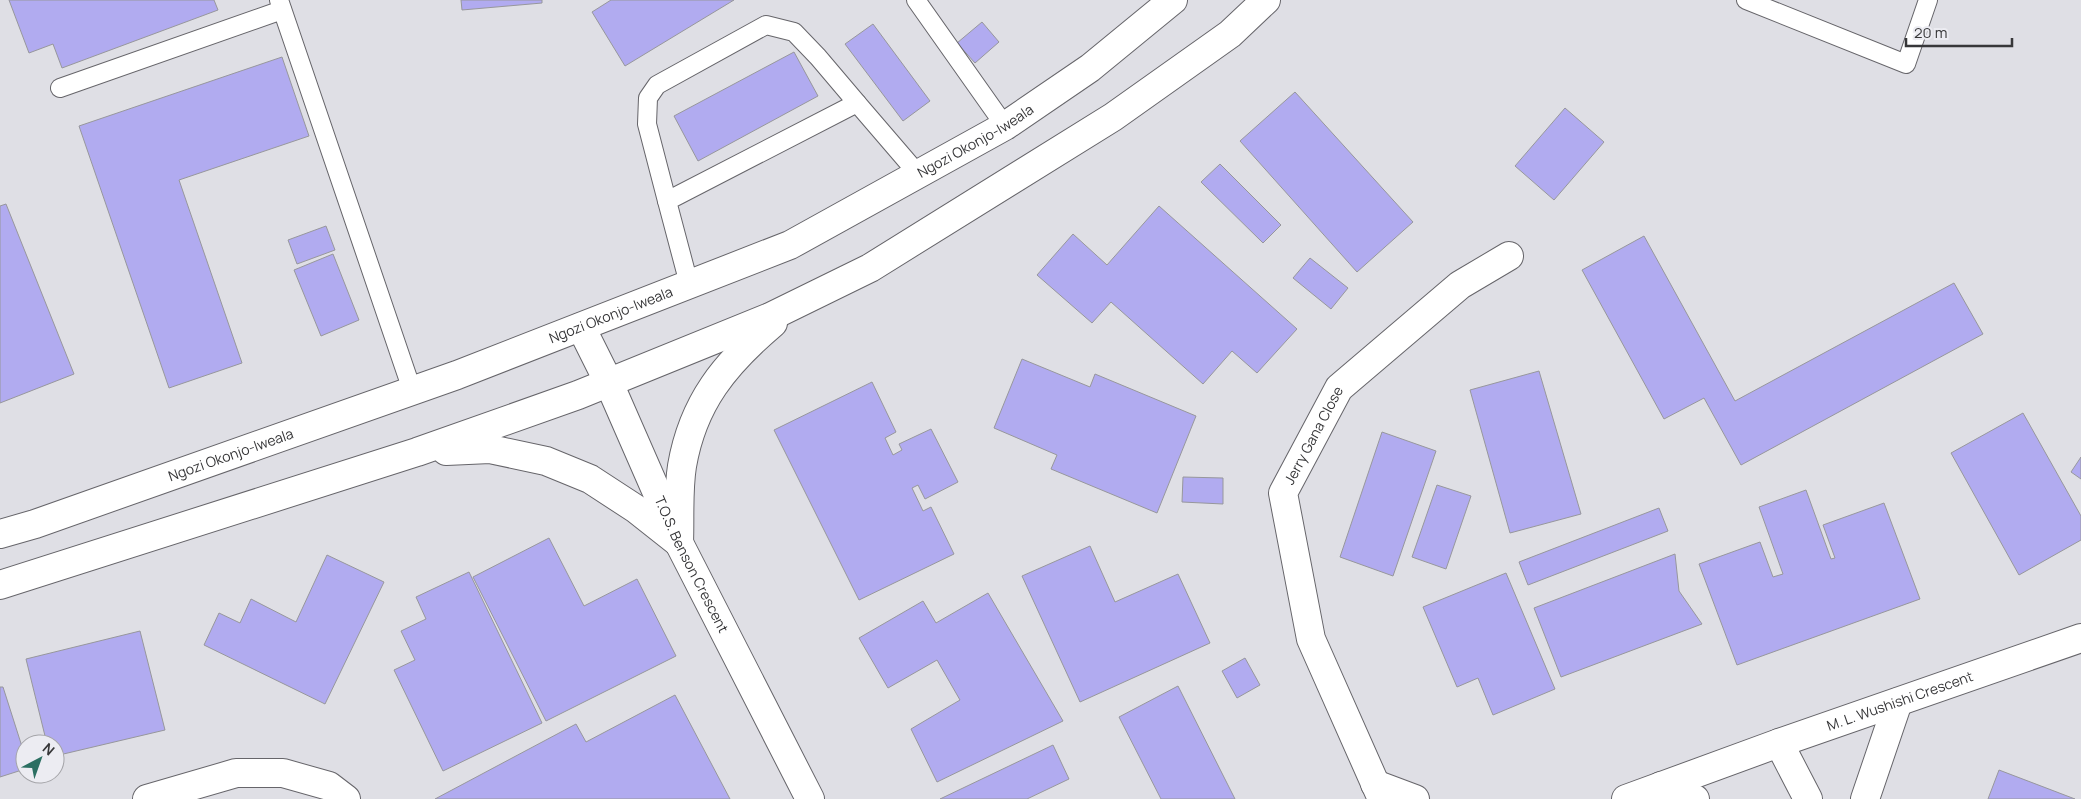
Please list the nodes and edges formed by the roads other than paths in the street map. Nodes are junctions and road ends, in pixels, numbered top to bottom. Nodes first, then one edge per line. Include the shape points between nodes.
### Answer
1 (916, 0) edge
2 (1173, 0) edge
3 (1266, 0) edge
4 (1746, 0) edge
5 (1928, 0) edge
6 (280, 5) edge
7 (60, 88) dead end
8 (857, 103) junction
9 (1004, 126) junction
10 (918, 174) junction
11 (667, 201) junction
12 (1509, 256) dead end
13 (689, 284) junction
14 (795, 304) junction
15 (581, 327) junction
16 (609, 383) junction
17 (412, 390) junction
18 (417, 452) junction
19 (35, 524) junction
20 (0, 526) edge
21 (0, 534) edge
22 (679, 543) junction
23 (0, 585) edge
24 (2081, 638) edge
25 (1898, 702) junction
26 (1779, 743) junction
27 (1661, 786) junction
28 (1371, 788) edge
29 (147, 799) edge
30 (346, 799) edge
31 (810, 799) edge
32 (1414, 799) edge
33 (1626, 799) edge
34 (1695, 799) edge
35 (1808, 799) edge
36 (1865, 799) edge

1 - 9 lane
2 - 9 street, Ngozi Okonjo-Iweala via 1090,68
3 - 14 street via 1230,34 1113,116 870,268
4 - 5 lane via 1906,64
6 - 7 lane
6 - 17 lane
8 - 10 lane
8 - 11 lane
8 - 11 lane via 794,32 766,25 657,85 648,98 646,124
9 - 10 street, Ngozi Okonjo-Iweala
10 - 13 street, Ngozi Okonjo-Iweala via 790,245
11 - 13 lane
12 - 28 street, Jerry Gana Close via 1460,285 1339,388 1283,492 1311,639
13 - 15 street, Ngozi Okonjo-Iweala
14 - 16 street
14 - 22 street via 748,344 719,376 696,416 682,466
15 - 16 street, T.O.S. Benson Crescent
15 - 17 street, Ngozi Okonjo-Iweala
16 - 18 street
16 - 22 street, T.O.S. Benson Crescent
17 - 19 street, Ngozi Okonjo-Iweala
18 - 22 street via 490,449 546,462 590,480 636,509
18 - 23 street
19 - 20 street
19 - 21 street, Ngozi Okonjo-Iweala
22 - 31 street, T.O.S. Benson Crescent
24 - 25 street, M. L. Wushishi Crescent
25 - 26 street, M. L. Wushishi Crescent
25 - 36 street
26 - 27 street, M. L. Wushishi Crescent
26 - 35 street
27 - 33 street, M. L. Wushishi Crescent
27 - 34 street
28 - 32 street
29 - 30 street via 236,773 282,773 329,786

